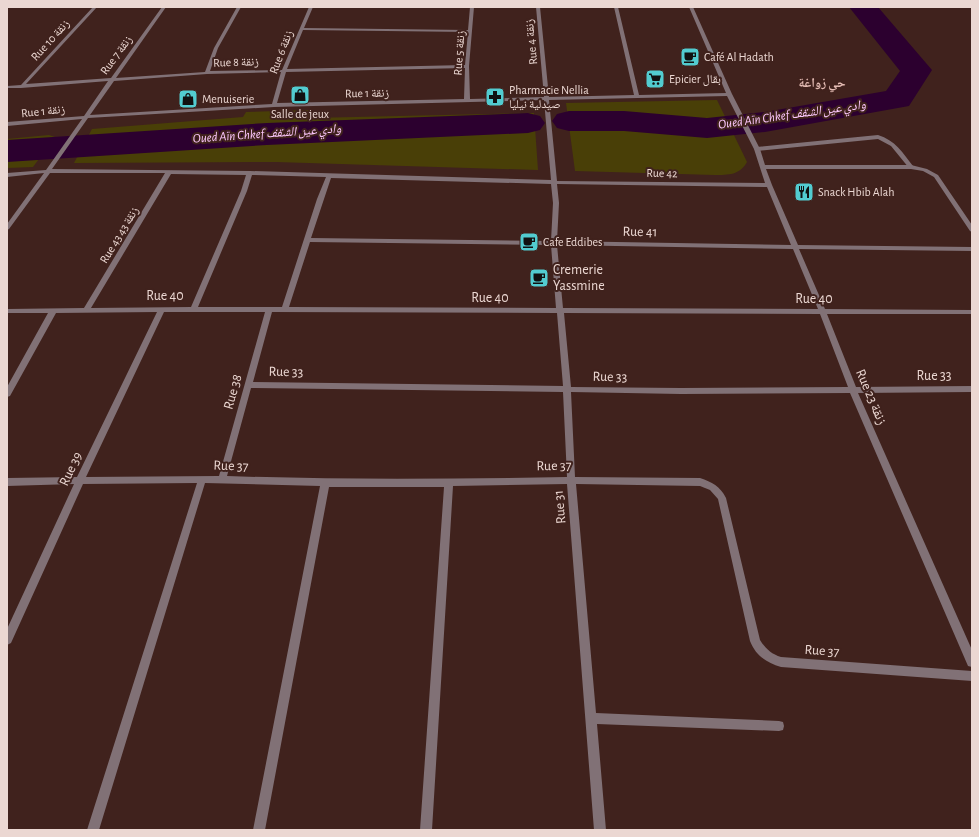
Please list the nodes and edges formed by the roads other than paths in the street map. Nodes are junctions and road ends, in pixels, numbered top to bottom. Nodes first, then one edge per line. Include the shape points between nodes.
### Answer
1 (95, 7) edge
2 (164, 7) edge
3 (239, 7) edge
4 (311, 7) edge
5 (472, 7) edge
6 (538, 7) edge
7 (616, 7) edge
8 (691, 7) edge
9 (301, 29) junction
10 (470, 31) junction
11 (467, 66) junction
12 (284, 70) junction
13 (207, 73) junction
14 (110, 80) junction
15 (7, 87) edge
16 (21, 87) junction
17 (729, 94) junction
18 (637, 96) junction
19 (547, 98) junction
20 (467, 100) junction
21 (274, 105) junction
22 (86, 116) junction
23 (7, 124) edge
24 (757, 149) junction
25 (763, 167) junction
26 (910, 167) junction
27 (50, 171) junction
28 (169, 172) junction
29 (250, 173) junction
30 (7, 175) edge
31 (329, 176) junction
32 (554, 182) junction
33 (768, 186) junction
34 (7, 228) edge
35 (972, 230) edge
36 (307, 240) junction
37 (554, 243) junction
38 (795, 246) junction
39 (972, 249) edge
40 (87, 309) junction
41 (194, 309) junction
42 (162, 310) junction
43 (269, 310) junction
44 (285, 310) junction
45 (7, 311) edge
46 (53, 311) junction
47 (560, 311) junction
48 (823, 312) junction
49 (972, 312) edge
50 (249, 385) junction
51 (567, 389) junction
52 (972, 389) edge
53 (853, 390) junction
54 (7, 394) edge
55 (202, 480) junction
56 (222, 480) junction
57 (571, 480) junction
58 (80, 481) junction
59 (7, 482) edge
60 (325, 483) junction
61 (449, 483) junction
62 (7, 639) edge
63 (972, 662) edge
64 (972, 676) edge
65 (591, 718) junction
66 (779, 726) dead end
67 (93, 830) edge
68 (259, 830) edge
69 (426, 830) edge
70 (600, 830) edge

1 - 16 street, Rue 10 زنقة
2 - 14 street, Rue 7 زنقة
3 - 13 street via 216,48
4 - 9 street, Rue 6 زنقة
5 - 10 street, Rue 5 زنقة
6 - 19 street, Rue 4 زنقة
7 - 18 street
8 - 17 street, Rue 23 زنقة
9 - 10 street
9 - 12 street, Rue 6 زنقة
10 - 11 street, Rue 5 زنقة
11 - 12 street, Rue 8 زنقة
11 - 20 street, Rue 5 زنقة
12 - 13 street, Rue 8 زنقة
12 - 21 street, Rue 6 زنقة
13 - 14 street, Rue 8 زنقة
14 - 16 street, Rue 8 زنقة
14 - 22 street, Rue 7 زنقة
15 - 16 street, Rue 8 زنقة
17 - 18 street, Rue 1 زنقة
17 - 24 street, Rue 23 زنقة
18 - 19 street, Rue 1 زنقة
19 - 20 street, Rue 1 زنقة
19 - 32 street, Rue 4 زنقة
20 - 21 street, Rue 1 زنقة
21 - 22 street, Rue 1 زنقة
22 - 23 street, Rue 1 زنقة
22 - 27 street, Rue 7 زنقة
24 - 25 street, Rue 23 زنقة
24 - 26 street via 878,137 892,144
25 - 26 street
25 - 33 street, Rue 23 زنقة
26 - 35 street via 925,170 936,176
27 - 28 street, Rue 42
27 - 30 street, Rue 42
27 - 34 street, Rue 7 زنقة
28 - 29 street, Rue 42
28 - 40 street, Rue 43 زنقة 43
29 - 31 street, Rue 42
29 - 41 street
31 - 32 street, Rue 42
31 - 36 street
32 - 33 street, Rue 42
32 - 37 street, Rue 31
33 - 38 street, Rue 23 زنقة
36 - 37 street, Rue 41
36 - 44 street
37 - 38 street, Rue 41
37 - 47 street, Rue 31
38 - 39 street, Rue 41
38 - 48 street, Rue 23 زنقة
40 - 42 street, Rue 40
40 - 46 street, Rue 40
41 - 42 street, Rue 40
41 - 43 street, Rue 40
42 - 58 street, Rue 39
43 - 44 street, Rue 40
43 - 50 street, Rue 38
44 - 47 street, Rue 40
45 - 46 street, Rue 40
46 - 54 street
47 - 48 street, Rue 40
47 - 51 street, Rue 31
48 - 49 street, Rue 40
48 - 53 street, Rue 23 زنقة
50 - 51 street, Rue 33
50 - 56 street, Rue 38
51 - 53 street, Rue 33
51 - 57 street, Rue 31
52 - 53 street, Rue 33
53 - 63 street, Rue 23 زنقة
55 - 56 street, Rue 37
55 - 58 street, Rue 37
55 - 67 street
56 - 60 street, Rue 37
57 - 61 street, Rue 37
57 - 64 street, Rue 37 via 700,482 719,491 755,641 759,649 772,659 781,662
57 - 65 street, Rue 31
58 - 59 street, Rue 37
58 - 62 street, Rue 39
60 - 61 street, Rue 37
60 - 68 street
61 - 69 street
65 - 66 street
65 - 70 street, Rue 31

